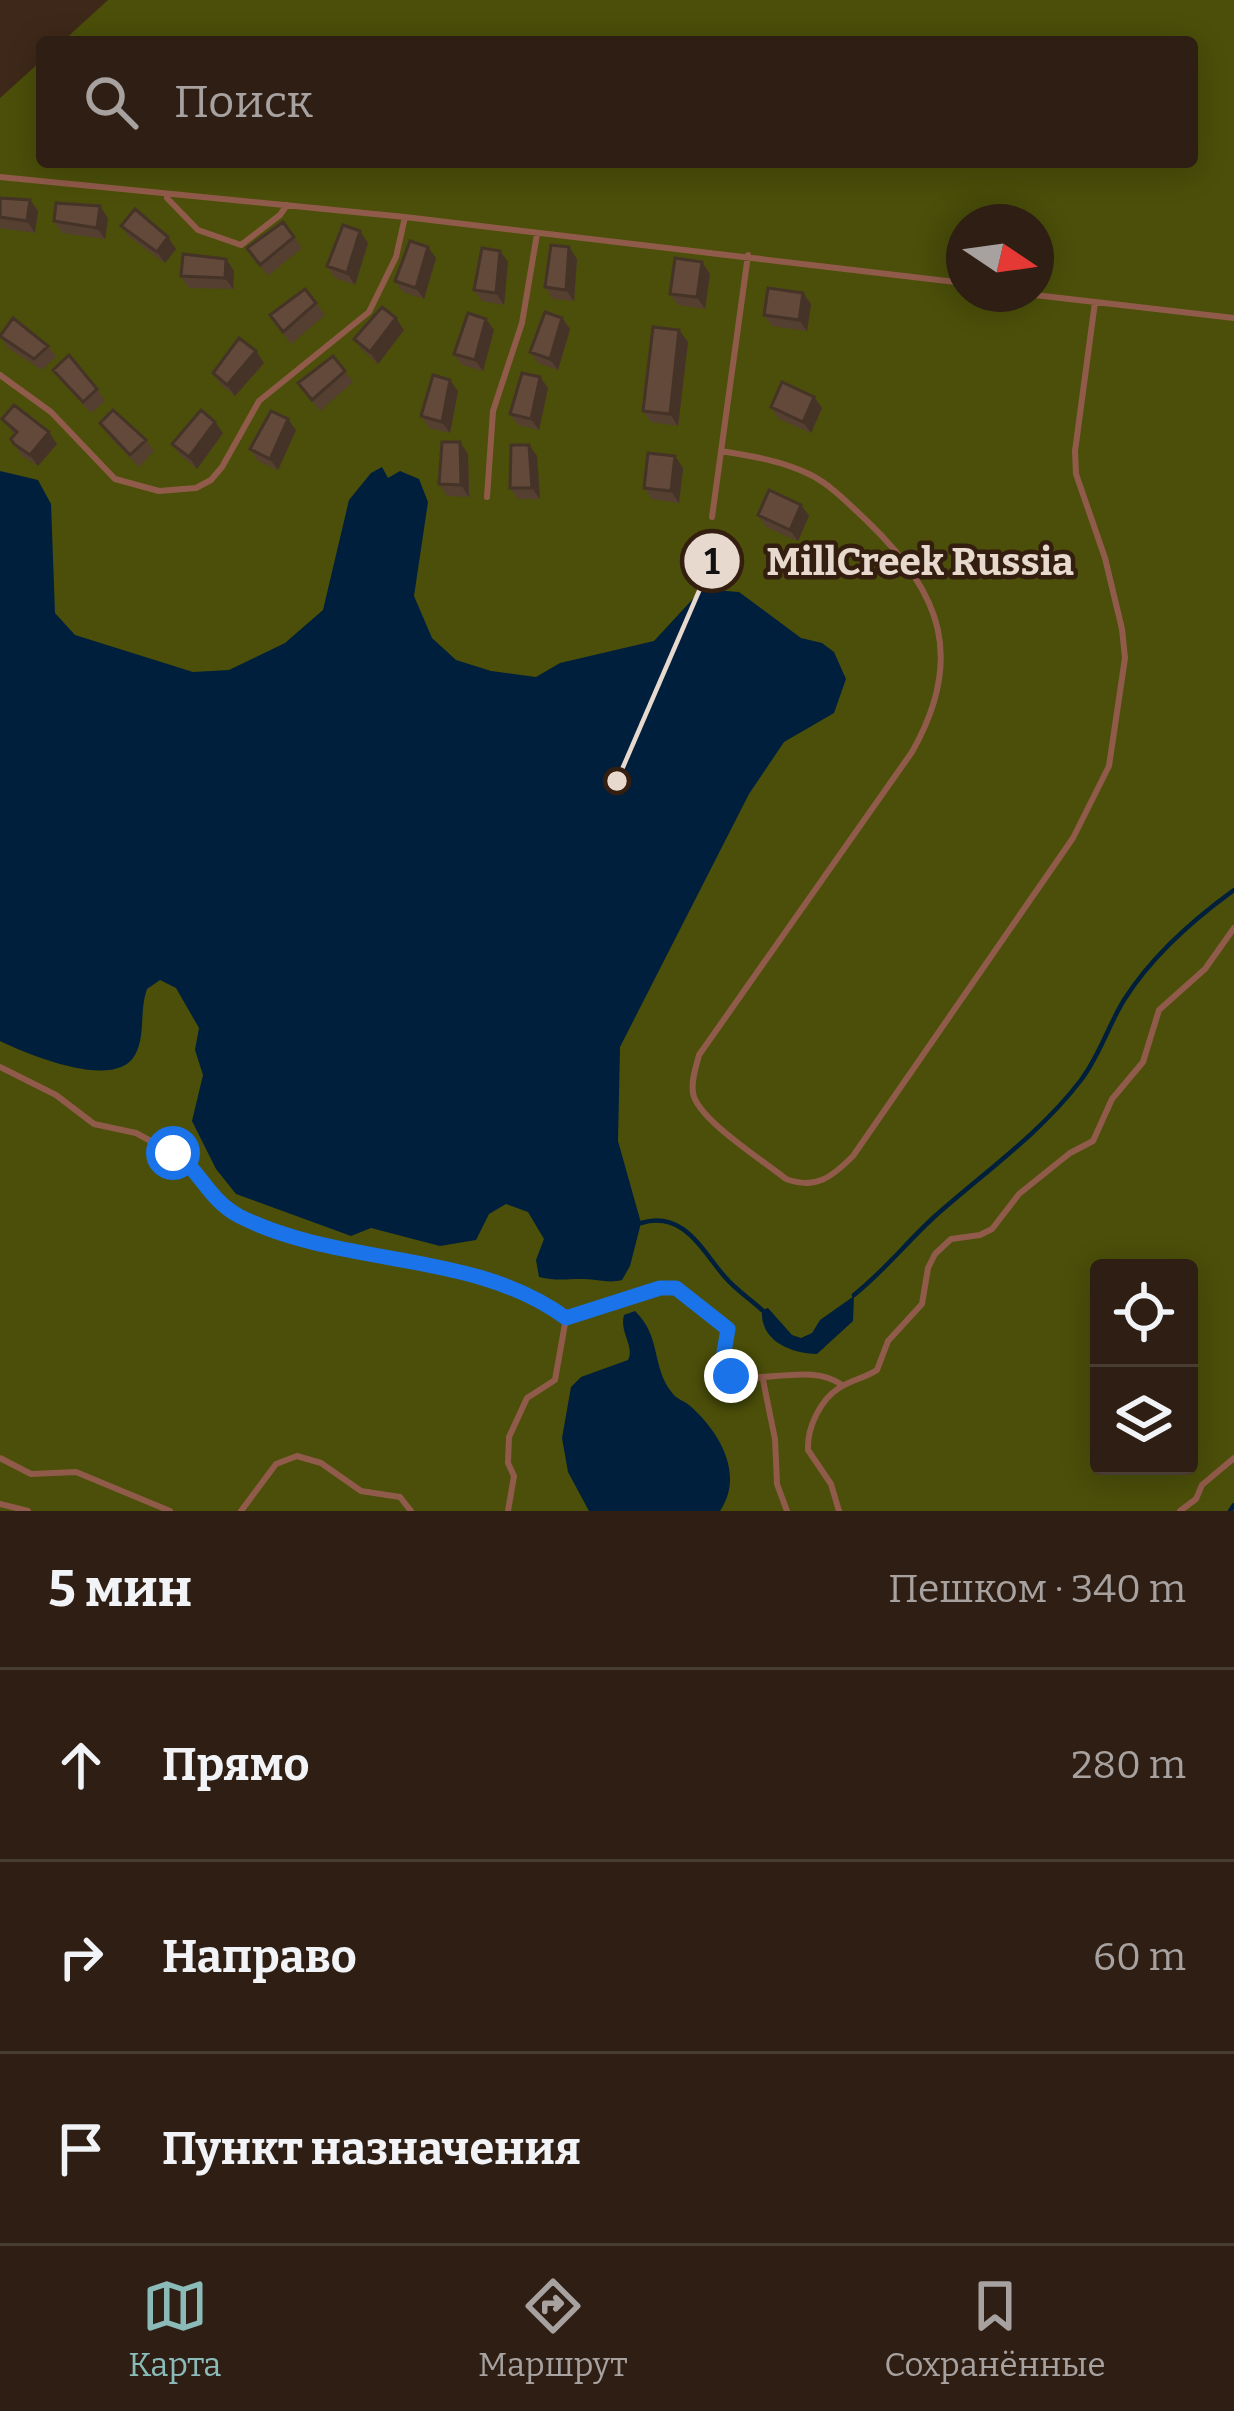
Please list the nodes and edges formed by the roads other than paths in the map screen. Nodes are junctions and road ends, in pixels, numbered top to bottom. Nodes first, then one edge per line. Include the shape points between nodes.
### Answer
1 (0, 177) edge
2 (164, 196) junction
3 (287, 205) junction
4 (405, 217) junction
5 (537, 234) junction
6 (748, 255) junction
7 (946, 282) edge
8 (1054, 297) edge
9 (1095, 302) junction
10 (1234, 318) edge
11 (0, 375) edge
12 (721, 451) junction
13 (487, 497) dead end
14 (712, 517) dead end
15 (1234, 928) edge
16 (0, 1067) edge
17 (566, 1318) junction
18 (763, 1380) junction
19 (842, 1385) junction
20 (0, 1458) edge
21 (1234, 1458) edge
22 (0, 1504) edge
23 (28, 1511) edge
24 (170, 1511) edge
25 (241, 1511) edge
26 (411, 1511) edge
27 (508, 1511) edge
28 (787, 1511) edge
29 (839, 1511) edge
30 (1180, 1511) edge

1 - 2 lane
2 - 3 lane
2 - 3 lane via 198,230 241,245
3 - 4 lane
4 - 5 lane
4 - 11 lane via 369,312 259,401 222,466 196,488 159,491 115,479 52,412
5 - 6 lane
5 - 13 lane via 522,323 493,411
6 - 7 lane
6 - 12 lane
8 - 9 lane
9 - 10 lane
9 - 12 lane via 1075,451 1122,629 1109,766 1073,838 853,1156 820,1183 786,1179 703,1113 692,1080 699,1054 930,722 939,695 940,630 900,553 815,476
12 - 14 lane
15 - 19 lane via 1205,969 1159,1010 1143,1062 1112,1099 1097,1136 1019,1194 992,1229 940,1248 922,1304 888,1341 877,1370
16 - 17 lane via 94,1124 136,1133 182,1158 212,1198 240,1216 349,1253 497,1281
17 - 18 lane via 676,1288 728,1329 727,1372
17 - 27 lane via 555,1380 527,1399 509,1436
18 - 19 lane via 823,1375
18 - 28 lane
19 - 29 lane via 807,1438
20 - 24 lane via 31,1474 76,1472
21 - 30 lane
22 - 23 lane
25 - 26 lane via 276,1464 297,1456 361,1491 400,1497

